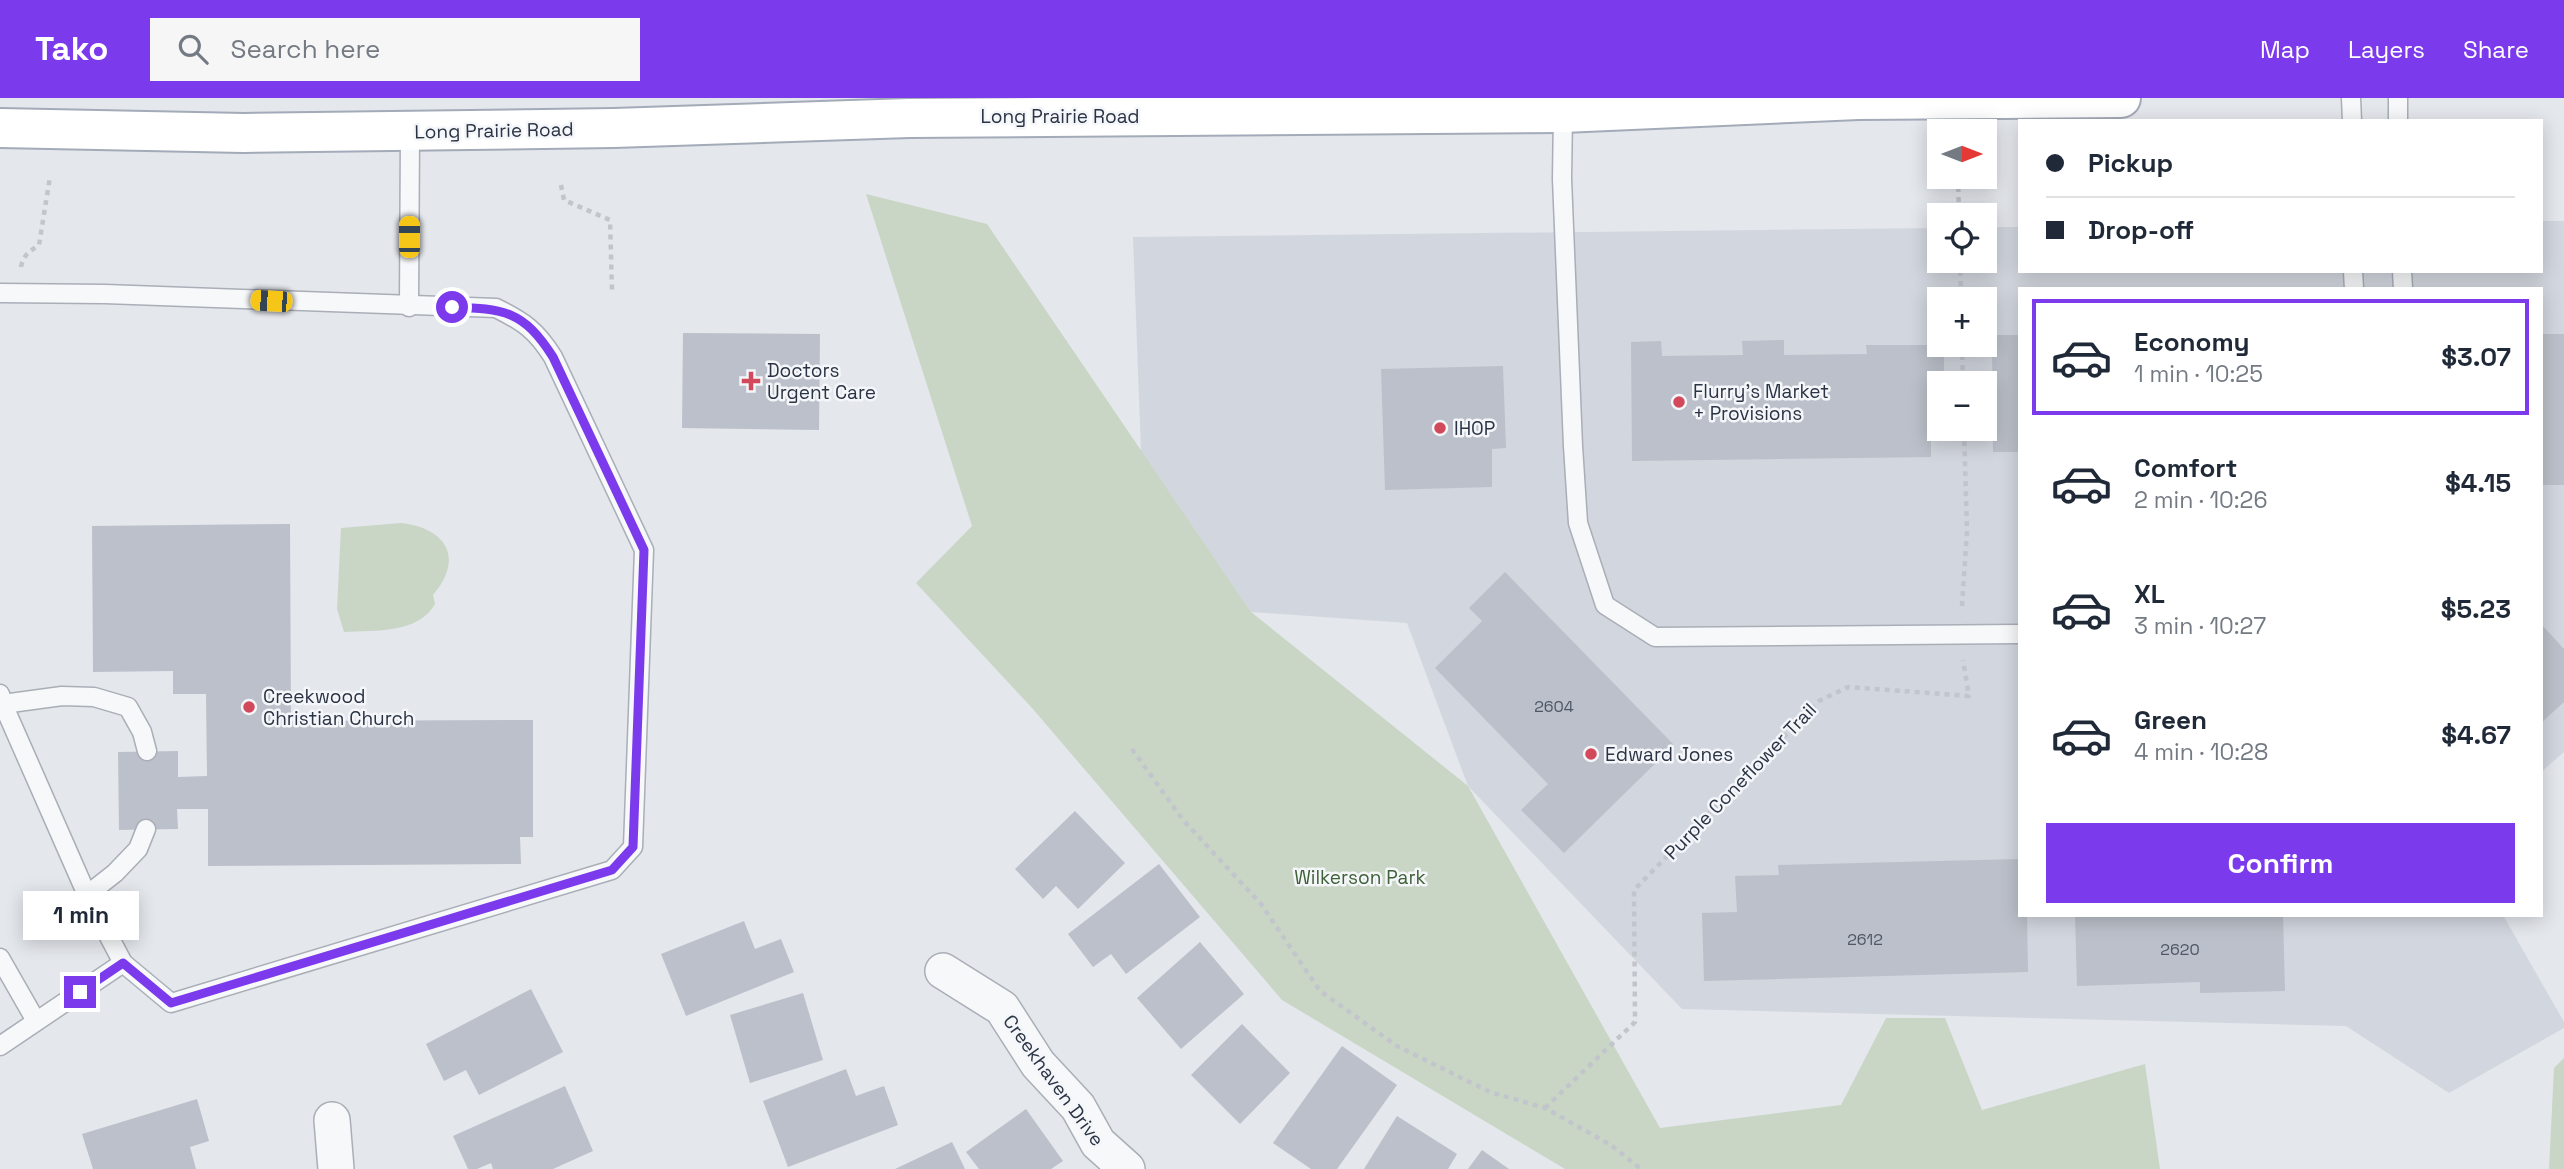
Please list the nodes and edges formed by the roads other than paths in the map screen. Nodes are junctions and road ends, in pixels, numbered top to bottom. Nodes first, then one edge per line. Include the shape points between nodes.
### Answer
1 (2121, 98) edge
2 (2351, 98) edge
3 (2398, 98) edge
4 (1563, 113) junction
5 (2351, 119) edge
6 (2398, 119) edge
7 (0, 128) edge
8 (410, 131) junction
9 (9, 293) edge
10 (408, 307) junction
11 (2018, 634) edge
12 (1, 699) edge
13 (147, 751) dead end
14 (146, 829) dead end
15 (87, 895) junction
16 (0, 958) edge
17 (123, 963) junction
18 (943, 971) dead end
19 (36, 1021) junction
20 (0, 1046) edge
21 (332, 1121) dead end
22 (336, 1169) edge
23 (1128, 1169) edge

1 - 4 main road, Long Prairie Road via 1858,100
2 - 5 lane
3 - 6 lane
4 - 8 main road, Long Prairie Road via 909,118
4 - 11 lane via 1578,523 1605,605 1655,637
7 - 8 main road, Long Prairie Road via 244,134
8 - 10 lane
9 - 10 lane
10 - 17 lane via 496,308 525,322 541,338 644,550 633,847 612,870 171,1003
12 - 13 lane via 94,697 128,708
12 - 15 lane
14 - 15 lane via 138,849
15 - 17 lane
16 - 19 lane
17 - 19 lane
18 - 23 street, Creekhaven Drive via 1002,1008 1038,1064 1078,1107 1098,1143
19 - 20 lane
21 - 22 street

